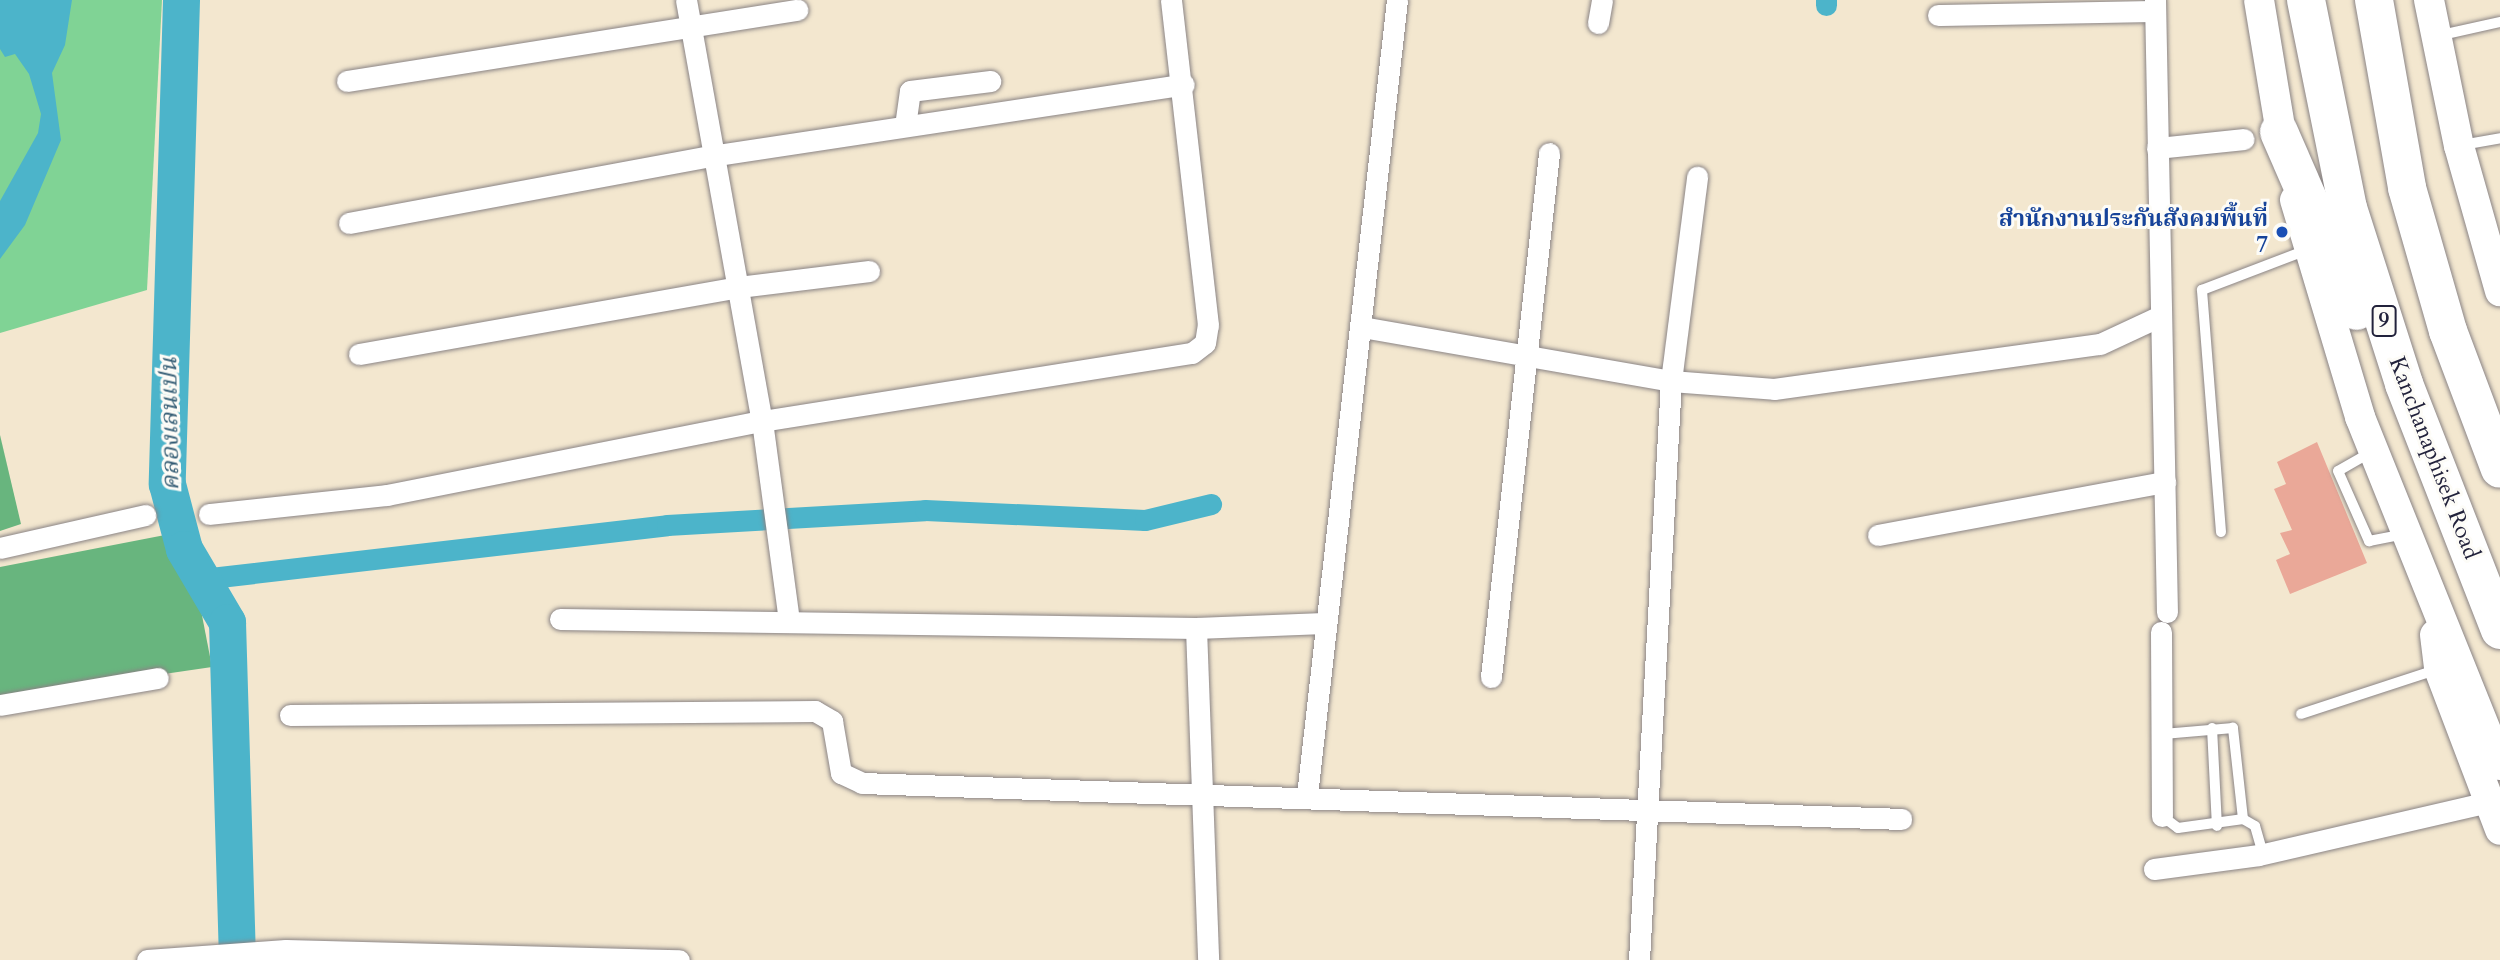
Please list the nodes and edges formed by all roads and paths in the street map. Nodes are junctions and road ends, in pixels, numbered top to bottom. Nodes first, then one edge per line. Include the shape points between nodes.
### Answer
1 (687, 0) edge
2 (1171, 0) edge
3 (1397, 0) edge
4 (1601, 0) edge
5 (2259, 0) edge
6 (2306, 0) edge
7 (2374, 0) edge
8 (2429, 0) edge
9 (2155, 6) edge
10 (797, 10) dead end
11 (1938, 15) dead end
12 (1598, 23) dead end
13 (2500, 23) edge
14 (691, 24) junction
15 (2435, 36) junction
16 (347, 81) dead end
17 (990, 81) dead end
18 (1184, 84) junction
19 (905, 126) junction
20 (2261, 135) junction
21 (2500, 138) edge
22 (2459, 146) junction
23 (2157, 148) junction
24 (1549, 153) dead end
25 (718, 155) junction
26 (1697, 177) dead end
27 (2407, 188) junction
28 (349, 223) dead end
29 (2307, 250) junction
30 (869, 271) dead end
31 (739, 287) junction
32 (2500, 291) edge
33 (2160, 316) junction
34 (1362, 327) junction
35 (359, 354) dead end
36 (1522, 355) junction
37 (1671, 381) junction
38 (2500, 396) edge
39 (2417, 416) junction
40 (762, 421) junction
41 (2374, 450) junction
42 (2500, 469) edge
43 (2165, 482) junction
44 (209, 513) dead end
45 (145, 515) dead end
46 (2221, 532) dead end
47 (2406, 533) junction
48 (1878, 535) dead end
49 (0, 548) edge
50 (2433, 598) junction
51 (560, 619) dead end
52 (789, 621) junction
53 (1324, 623) junction
54 (1196, 628) junction
55 (2500, 630) edge
56 (2439, 669) junction
57 (1491, 677) dead end
58 (158, 678) dead end
59 (0, 705) edge
60 (2301, 714) dead end
61 (290, 715) dead end
62 (2211, 728) junction
63 (2163, 734) junction
64 (2500, 765) edge
65 (1307, 795) junction
66 (1204, 796) junction
67 (2489, 802) junction
68 (1650, 814) junction
69 (2162, 816) joint
70 (1901, 819) dead end
71 (2243, 819) junction
72 (2217, 826) junction
73 (2500, 830) edge
74 (2263, 854) junction
75 (2154, 869) dead end
76 (280, 954) edge
77 (147, 960) edge
78 (679, 960) edge
79 (1208, 960) edge
80 (1639, 960) edge

1 - 14 street
2 - 18 street
3 - 34 street
4 - 12 street
5 - 20 main road
6 - 39 highway, Kanchanaphisek Road / 9 via 2330,143
7 - 27 highway
8 - 15 main road
9 - 11 street
9 - 23 street
10 - 14 street
13 - 15 lane
14 - 16 street
14 - 25 street
15 - 22 main road
17 - 19 street via 910,91
18 - 19 street
18 - 40 street via 1208,325 1205,343 1192,354
19 - 25 street
20 - 23 street
20 - 29 main road
20 - 39 highway via 2372,344
21 - 22 lane
22 - 32 main road
23 - 33 street
24 - 36 street
25 - 28 street
25 - 31 street
26 - 37 street
27 - 38 highway
27 - 42 highway via 2448,331
29 - 41 main road
29 - 46 lane via 2202,290
30 - 31 street
31 - 35 street
31 - 40 street
33 - 37 street via 2100,344 1774,389
33 - 43 street
34 - 36 street
34 - 53 street
36 - 37 street
36 - 57 street
37 - 68 street
39 - 55 highway, Kanchanaphisek Road / 9
40 - 44 street via 387,495
40 - 52 street
41 - 47 main road
41 - 47 lane via 2338,471 2369,541
43 - 48 street
43 - 63 street
45 - 49 street
47 - 50 main road
50 - 56 main road
50 - 64 main road
51 - 52 street
52 - 54 street
53 - 54 street
53 - 65 street
54 - 66 street
56 - 60 lane
56 - 67 main road
58 - 59 street
61 - 66 street via 815,711 832,721 841,772 849,780
62 - 63 lane
62 - 71 lane via 2228,726 2238,733
62 - 72 lane
63 - 69 street
65 - 66 street
65 - 68 street
66 - 79 street
67 - 73 main road
67 - 74 street
68 - 70 street
68 - 80 street
69 - 72 lane via 2178,828
71 - 72 lane
71 - 74 lane via 2255,826
74 - 75 street
76 - 77 street via 211,951
76 - 78 street

